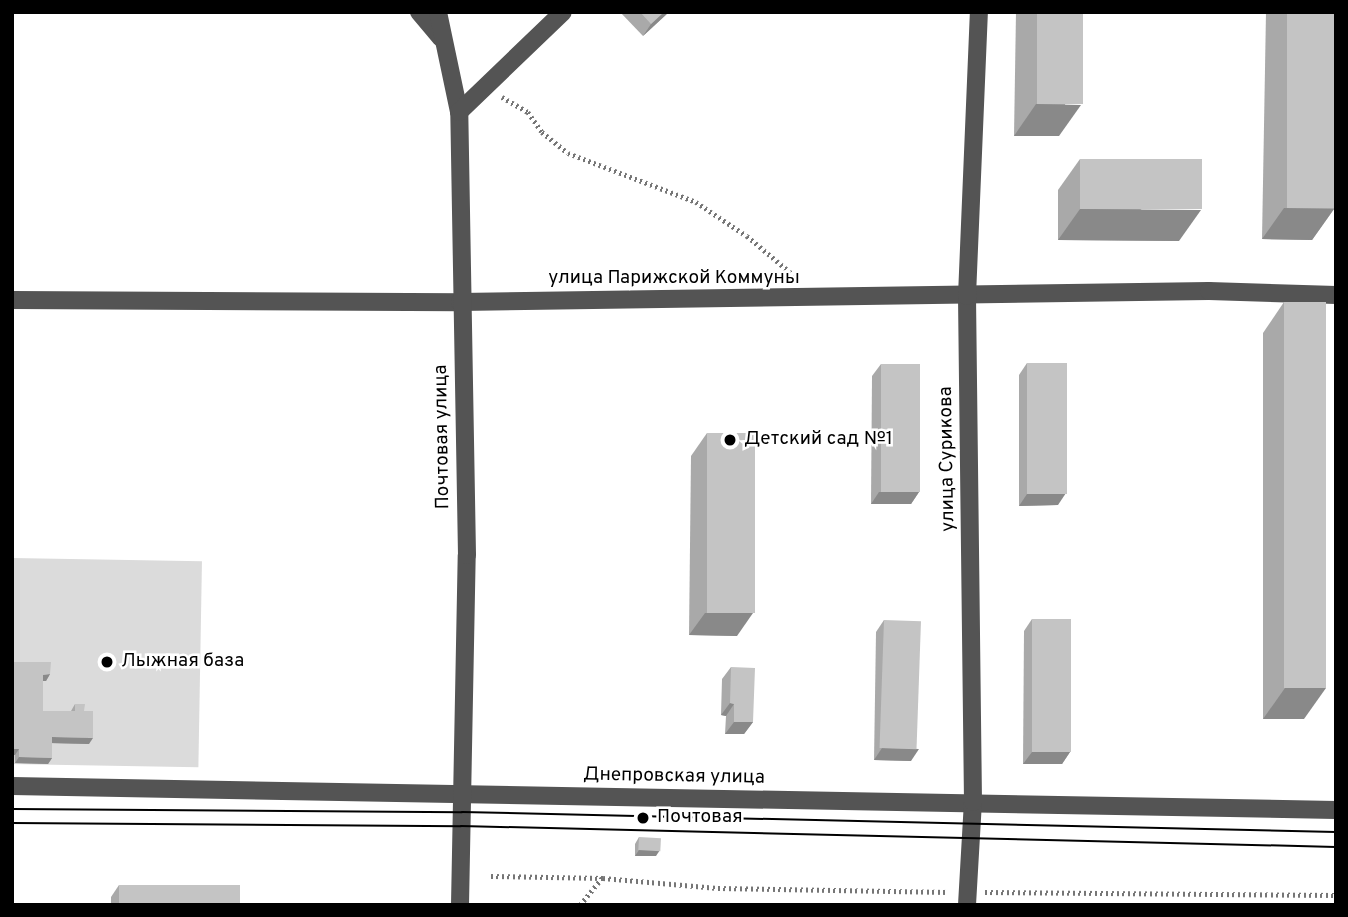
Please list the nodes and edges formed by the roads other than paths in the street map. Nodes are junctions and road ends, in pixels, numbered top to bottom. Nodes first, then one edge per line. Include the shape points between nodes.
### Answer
1 (419, 12) edge
2 (438, 12) edge
3 (563, 12) edge
4 (979, 12) edge
5 (443, 41) junction
6 (459, 111) junction
7 (1336, 295) edge
8 (967, 296) junction
9 (12, 300) edge
10 (460, 302) junction
11 (12, 786) edge
12 (463, 795) junction
13 (973, 802) junction
14 (1336, 810) edge
15 (967, 898) edge
16 (460, 905) edge

1 - 5 street
2 - 5 street, Почтовая улица
3 - 6 street
4 - 8 street, улица Сурикова
5 - 6 street, Почтовая улица
6 - 10 street, Почтовая улица
7 - 8 street, улица Парижской Коммуны via 1209,291
8 - 10 street, улица Парижской Коммуны
8 - 13 street, улица Сурикова
9 - 10 street, улица Парижской Коммуны
10 - 12 street, Почтовая улица via 467,555
11 - 12 street, Днепровская улица
12 - 13 street, Днепровская улица
12 - 16 street, Почтовая улица
13 - 14 street, Днепровская улица
13 - 15 street, улица Сурикова

